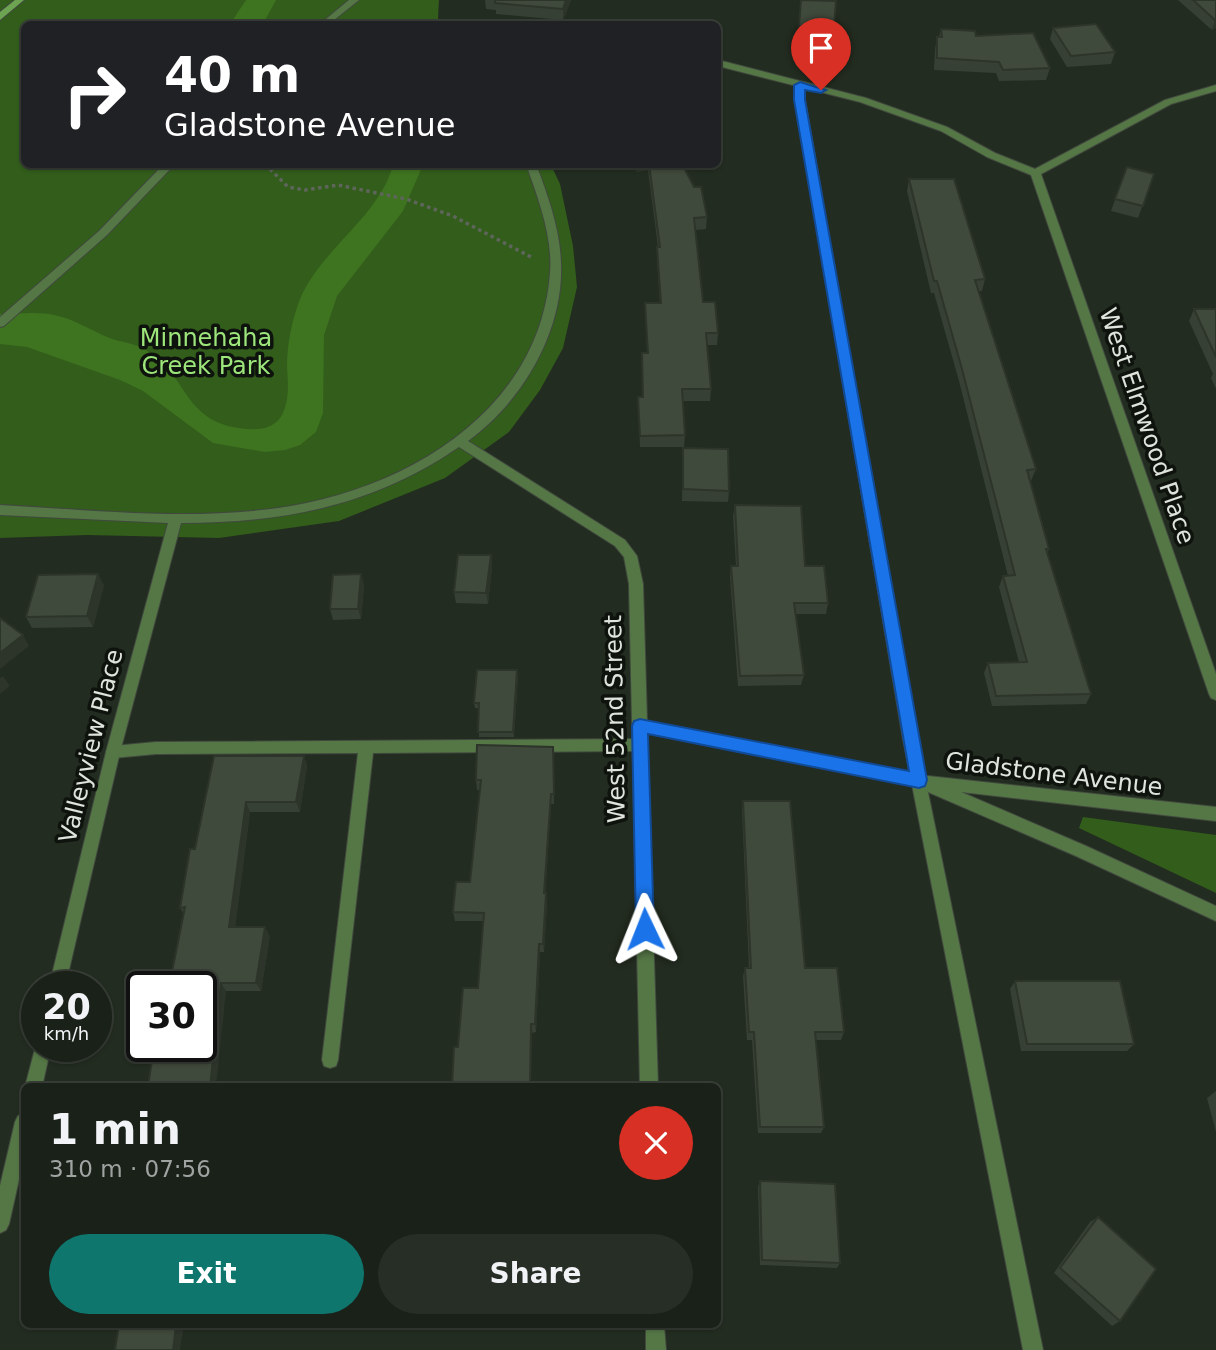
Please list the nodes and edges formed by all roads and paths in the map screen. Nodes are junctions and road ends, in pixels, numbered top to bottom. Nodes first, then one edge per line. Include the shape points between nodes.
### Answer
1 (20, 0) edge
2 (355, 0) edge
3 (0, 17) edge
4 (329, 21) edge
5 (721, 64) edge
6 (800, 85) junction
7 (1216, 88) edge
8 (166, 168) edge
9 (269, 168) edge
10 (532, 168) edge
11 (1035, 173) junction
12 (537, 259) dead end
13 (0, 323) edge
14 (460, 442) junction
15 (0, 510) edge
16 (176, 517) junction
17 (1216, 694) edge
18 (640, 726) junction
19 (640, 745) junction
20 (366, 748) junction
21 (113, 752) junction
22 (919, 780) junction
23 (1216, 814) edge
24 (1216, 914) edge
25 (61, 971) edge
26 (330, 1059) dead end
27 (39, 1062) edge
28 (34, 1083) edge
29 (649, 1083) edge
30 (21, 1135) edge
31 (0, 1224) edge
32 (655, 1328) edge
33 (656, 1350) edge
34 (1033, 1350) edge

1 - 3 street
2 - 4 street
5 - 6 street
6 - 11 street via 863,100 944,129
6 - 22 street
7 - 11 street via 1168,102
8 - 13 street via 103,233
9 - 12 path via 297,190 329,185 407,200 453,216
10 - 14 street via 547,213 556,271 550,318 539,350 519,380 489,419
11 - 17 street, West Elmwood Place
14 - 16 street via 410,472 355,495 292,511
14 - 18 street, West 52nd Street via 588,521 620,543 630,556 636,584
15 - 16 street
16 - 21 street, Valleyview Place
18 - 19 street, West 52nd Street
18 - 22 street, Gladstone Avenue
19 - 20 street
19 - 29 street, West 52nd Street
20 - 21 street
20 - 26 street
21 - 25 street, Valleyview Place
22 - 23 street, Gladstone Avenue
22 - 24 street
22 - 34 street
27 - 28 street
30 - 31 street
32 - 33 street

